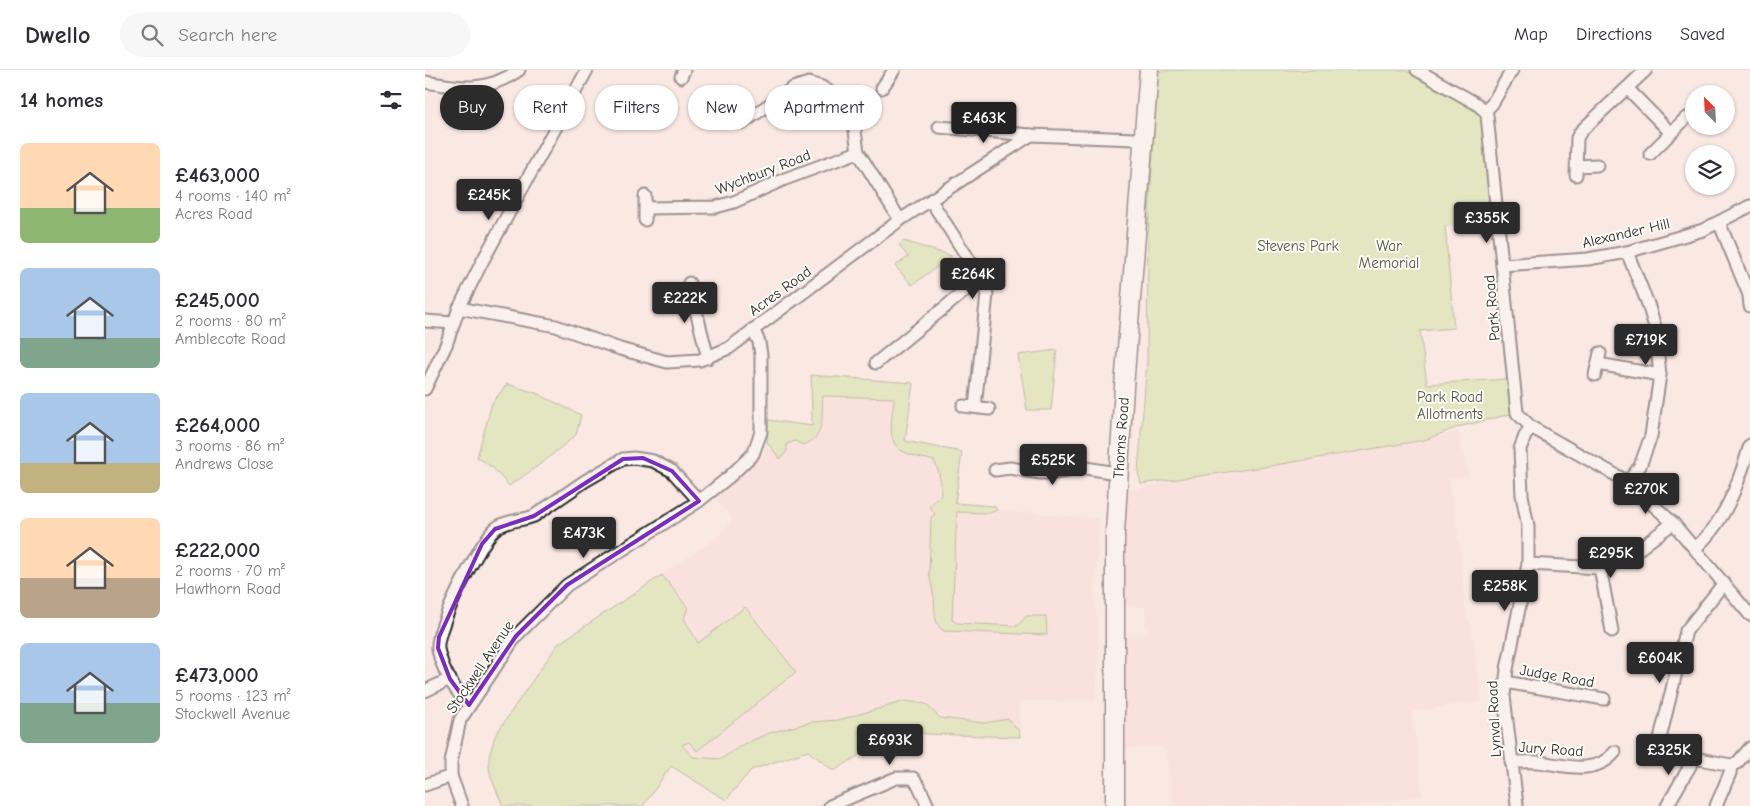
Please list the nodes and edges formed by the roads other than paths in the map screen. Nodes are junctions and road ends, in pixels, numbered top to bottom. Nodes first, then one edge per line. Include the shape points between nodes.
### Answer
1 (519, 70) edge
2 (587, 70) edge
3 (894, 70) edge
4 (1138, 70) edge
5 (1149, 70) edge
6 (1417, 70) edge
7 (1512, 70) edge
8 (1646, 70) edge
9 (425, 82) edge
10 (888, 84) dead end
11 (1627, 88) junction
12 (1485, 111) junction
13 (755, 114) edge
14 (1685, 119) edge
15 (939, 127) dead end
16 (1671, 133) junction
17 (1031, 135) junction
18 (1135, 139) junction
19 (858, 152) junction
20 (1650, 154) dead end
21 (1597, 165) dead end
22 (645, 196) dead end
23 (931, 201) junction
24 (1750, 206) edge
25 (646, 208) junction
26 (645, 220) dead end
27 (900, 220) junction
28 (1719, 222) junction
29 (1627, 252) junction
30 (1503, 265) junction
31 (981, 278) junction
32 (689, 282) dead end
33 (1750, 306) edge
34 (459, 308) junction
35 (425, 321) edge
36 (453, 323) junction
37 (753, 329) junction
38 (708, 358) junction
39 (876, 363) dead end
40 (1598, 364) dead end
41 (1660, 375) junction
42 (425, 389) edge
43 (989, 409) dead end
44 (1531, 427) junction
45 (1750, 445) edge
46 (995, 470) dead end
47 (1110, 472) junction
48 (1628, 482) junction
49 (699, 501) junction
50 (1673, 522) junction
51 (1695, 548) junction
52 (1528, 564) junction
53 (1600, 568) junction
54 (1724, 583) junction
55 (1750, 615) edge
56 (1612, 632) dead end
57 (450, 679) junction
58 (1505, 682) junction
59 (425, 691) edge
60 (1604, 699) dead end
61 (469, 705) junction
62 (1750, 748) edge
63 (1615, 752) dead end
64 (1694, 759) junction
65 (1511, 762) junction
66 (1731, 765) junction
67 (451, 776) junction
68 (425, 785) edge
69 (1517, 805) edge
70 (462, 806) edge
71 (830, 806) edge
72 (928, 806) edge
73 (1105, 806) edge
74 (1115, 806) edge
75 (1667, 806) edge
76 (1716, 806) edge

1 - 9 street via 502,82 491,85 454,87
2 - 34 street
3 - 10 street
4 - 18 highway, Thorns Road
5 - 74 highway, Thorns Road via 1115,533
6 - 12 street
7 - 12 street
8 - 11 street
11 - 16 street
11 - 21 street via 1577,138 1576,171
12 - 30 street, Park Road
13 - 19 street via 793,88 815,84 848,110 854,124
14 - 16 street
15 - 17 street
16 - 20 street
17 - 18 street
17 - 23 street, Acres Road
18 - 47 highway, Thorns Road
19 - 25 street, Wychbury Road via 734,202 717,206
19 - 27 street
22 - 25 street
23 - 27 street, Acres Road
23 - 31 street
24 - 28 street, Alexander Hill
25 - 26 street
27 - 37 street, Acres Road
28 - 29 street, Alexander Hill via 1703,230
28 - 33 street via 1749,295
29 - 30 street, Alexander Hill via 1588,259
29 - 41 street via 1655,327
30 - 44 street, Park Road via 1517,413
31 - 39 street
31 - 43 street via 987,294 969,407
32 - 38 street
34 - 36 street
34 - 38 street, Acres Road via 556,326 667,362
35 - 36 street
36 - 42 street
37 - 38 street, Acres Road via 729,348
37 - 49 street, Stockwell Avenue via 761,355 761,432 753,454
40 - 41 street
41 - 48 street via 1651,436 1640,466
44 - 48 street
44 - 52 street, Lynval Road via 1520,449 1522,495 1528,526
45 - 51 street via 1736,488 1713,531
46 - 47 street via 1010,468 1054,473 1086,468
47 - 73 highway, Thorns Road via 1105,567
48 - 50 street
49 - 57 street via 671,471 643,458 623,459 534,516 495,529 478,552 458,590 439,637 438,648
49 - 61 street, Stockwell Avenue via 567,586 516,636
50 - 51 street
50 - 53 street via 1627,558
51 - 54 street
52 - 53 street
52 - 58 street, Lynval Road
53 - 56 street
54 - 55 street
54 - 64 street via 1686,631 1657,751
57 - 59 street
57 - 61 street
58 - 60 street, Judge Road
58 - 65 street, Lynval Road
61 - 67 street, Stockwell Avenue via 460,720
62 - 66 street via 1737,763
63 - 65 street, Jury Road via 1610,759 1591,767
64 - 66 street
64 - 75 street
65 - 69 street, Lynval Road
66 - 76 street
67 - 68 street
67 - 70 street, Stockwell Avenue
71 - 72 street via 896,778 906,777 913,778

